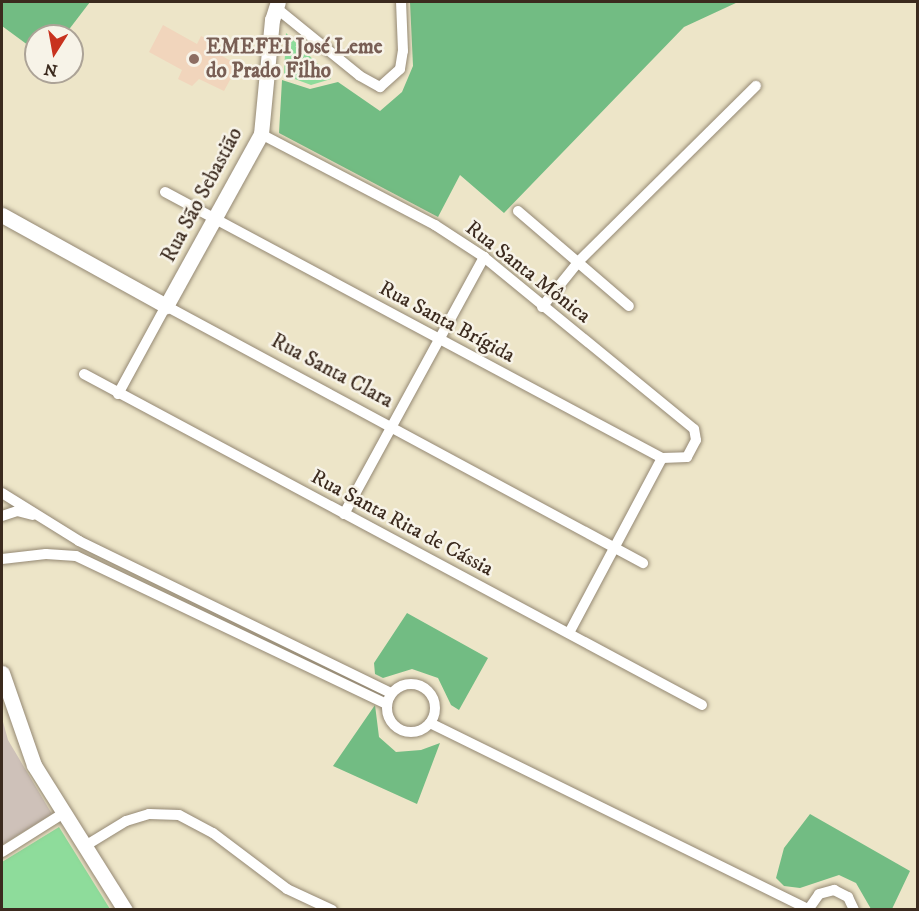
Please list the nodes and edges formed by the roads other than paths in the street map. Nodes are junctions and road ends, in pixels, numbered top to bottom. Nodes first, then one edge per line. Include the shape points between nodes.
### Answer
1 (401, 2) edge
2 (277, 4) edge
3 (756, 86) dead end
4 (261, 134) junction
5 (165, 192) dead end
6 (518, 211) dead end
7 (2, 215) edge
8 (214, 219) junction
9 (484, 257) junction
10 (579, 262) junction
11 (166, 306) junction
12 (629, 306) dead end
13 (542, 307) junction
14 (438, 339) junction
15 (84, 374) dead end
16 (118, 394) junction
17 (391, 427) junction
18 (662, 458) junction
19 (2, 493) edge
20 (344, 514) junction
21 (2, 516) edge
22 (42, 518) junction
23 (615, 546) junction
24 (2, 560) edge
25 (643, 563) dead end
26 (569, 633) junction
27 (2, 673) edge
28 (391, 693) junction
29 (386, 704) junction
30 (702, 705) dead end
31 (430, 723) junction
32 (64, 813) junction
33 (85, 846) junction
34 (2, 852) edge
35 (125, 909) edge
36 (332, 909) edge
37 (808, 909) edge
38 (854, 909) edge

1 - 2 street via 403,51 399,69 388,81 374,87
2 - 4 street, Rua São Sebastião
3 - 10 street
4 - 8 street, Rua São Sebastião
4 - 9 street, Rua Santa Mônica via 435,225
5 - 8 street, Rua Santa Brígida
6 - 10 street
7 - 11 street, Rua Santa Clara
8 - 11 street, Rua São Sebastião
8 - 14 street, Rua Santa Brígida
9 - 13 street, Rua Santa Mônica
9 - 14 street
10 - 12 street
10 - 13 street
11 - 16 street, Rua São Sebastião
11 - 17 street, Rua Santa Clara
13 - 18 street, Rua Santa Mônica via 694,429 696,440 687,457 677,461
14 - 17 street
14 - 18 street, Rua Santa Brígida
15 - 16 street, Rua Santa Rita de Cássia
16 - 20 street, Rua Santa Rita de Cássia
17 - 20 street
17 - 23 street, Rua Santa Clara
18 - 23 street
19 - 22 street
20 - 26 street, Rua Santa Rita de Cássia
21 - 22 street via 17,511
22 - 28 street via 80,541
23 - 25 street, Rua Santa Clara
23 - 26 street
24 - 29 street via 46,554 76,556
26 - 30 street, Rua Santa Rita de Cássia
27 - 32 street via 34,765
28 - 29 street
28 - 31 street via 413,683 427,690 435,704
29 - 31 street via 389,719 401,730 417,731
31 - 37 street
32 - 33 street
32 - 34 street
33 - 35 street
33 - 36 street via 126,821 148,814 179,815 213,833 287,889
37 - 38 street via 819,894 834,890 848,897

